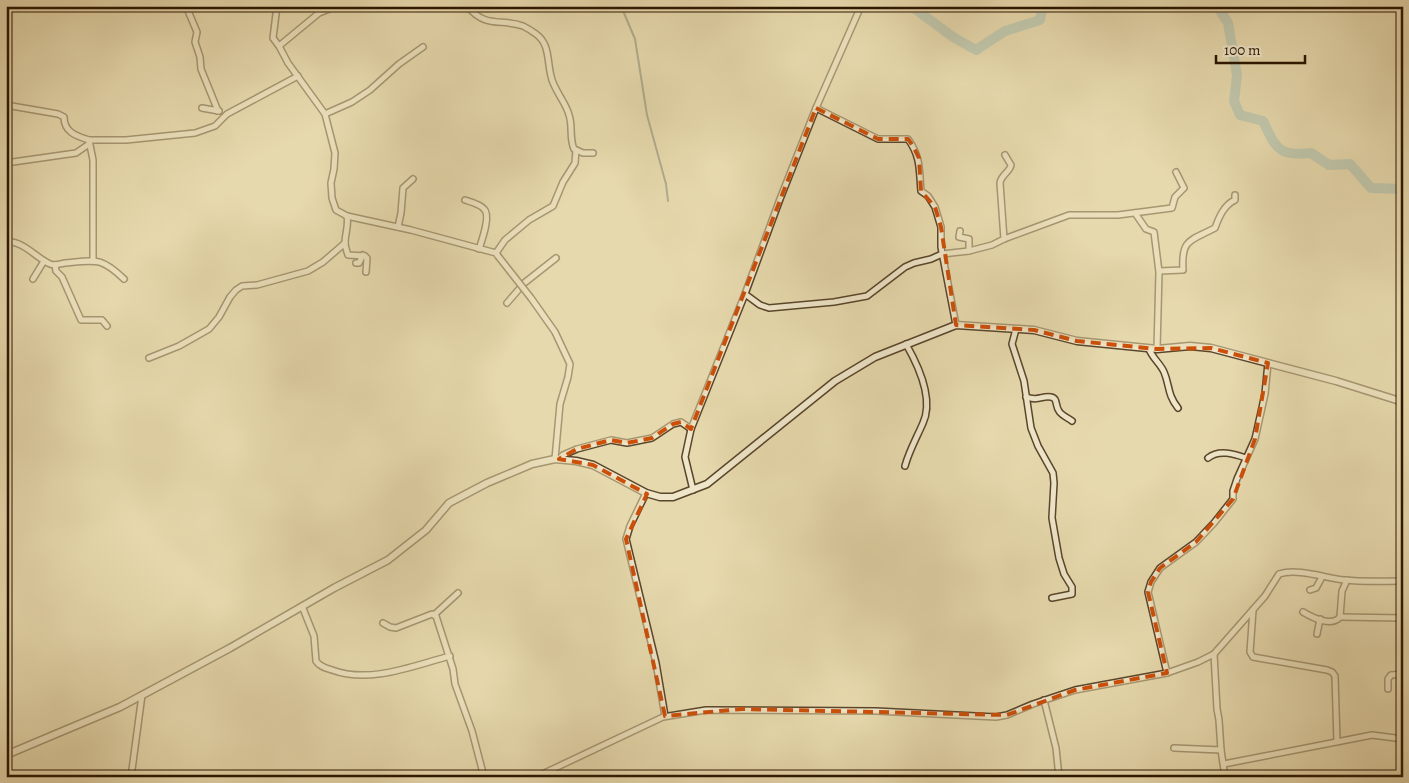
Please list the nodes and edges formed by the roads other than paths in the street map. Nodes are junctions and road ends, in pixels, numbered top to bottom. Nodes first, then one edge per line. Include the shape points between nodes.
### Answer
1 (186, 6) edge
2 (277, 6) edge
3 (337, 6) edge
4 (466, 6) edge
5 (861, 6) edge
6 (280, 46) junction
7 (422, 48) dead end
8 (298, 76) junction
9 (6, 105) edge
10 (202, 108) dead end
11 (816, 108) junction
12 (218, 111) junction
13 (325, 114) junction
14 (224, 117) junction
15 (89, 140) junction
16 (576, 150) junction
17 (593, 153) dead end
18 (1005, 155) dead end
19 (6, 163) edge
20 (1176, 172) dead end
21 (413, 179) dead end
22 (1235, 195) dead end
23 (465, 200) dead end
24 (1135, 213) junction
25 (346, 216) junction
26 (398, 227) junction
27 (960, 232) dead end
28 (1004, 239) junction
29 (6, 242) edge
30 (345, 243) junction
31 (479, 249) junction
32 (969, 251) junction
33 (942, 254) junction
34 (363, 255) junction
35 (497, 255) junction
36 (556, 258) dead end
37 (93, 260) junction
38 (44, 261) junction
39 (356, 263) dead end
40 (56, 265) junction
41 (1159, 270) junction
42 (366, 272) dead end
43 (33, 279) dead end
44 (124, 279) dead end
45 (746, 294) junction
46 (507, 303) dead end
47 (956, 325) junction
48 (107, 326) dead end
49 (1016, 329) junction
50 (906, 344) junction
51 (1149, 348) junction
52 (1157, 349) junction
53 (149, 358) dead end
54 (1268, 364) junction
55 (1026, 397) junction
56 (1403, 402) edge
57 (1178, 408) dead end
58 (1072, 421) dead end
59 (691, 429) junction
60 (1208, 458) dead end
61 (1246, 458) junction
62 (557, 459) junction
63 (905, 466) dead end
64 (693, 490) junction
65 (646, 493) junction
66 (1322, 577) junction
67 (1347, 580) junction
68 (1403, 581) edge
69 (1310, 590) dead end
70 (458, 593) dead end
71 (1052, 598) dead end
72 (302, 606) junction
73 (1253, 610) junction
74 (1303, 612) dead end
75 (434, 615) junction
76 (1340, 617) junction
77 (1403, 618) edge
78 (1320, 619) junction
79 (382, 623) dead end
80 (1317, 634) dead end
81 (1214, 654) junction
82 (450, 656) junction
83 (1167, 673) junction
84 (1403, 674) edge
85 (1388, 689) dead end
86 (142, 695) junction
87 (1044, 700) junction
88 (665, 716) junction
89 (1403, 739) edge
90 (1337, 742) junction
91 (1174, 748) dead end
92 (1221, 750) junction
93 (6, 755) edge
94 (1224, 764) junction
95 (131, 777) edge
96 (484, 777) edge
97 (536, 777) edge
98 (1059, 777) edge
99 (1225, 777) edge

1 - 12 street via 197,32 195,42 201,69
2 - 6 street via 273,38
3 - 6 street via 320,12
4 - 16 street via 474,14 497,24 524,26 545,44 551,78 569,114 571,142
5 - 11 street
6 - 8 street
7 - 13 street via 370,90
8 - 13 street
8 - 14 street
9 - 15 street via 58,114 64,117 67,130
10 - 12 street
11 - 33 street via 878,139 908,139 918,158 921,191 935,207 941,227
11 - 45 street
12 - 14 street
13 - 25 street via 335,153 332,198 336,210
14 - 15 street via 215,126 186,134
15 - 19 street via 89,144 76,153
15 - 37 street via 93,160
16 - 17 street
16 - 35 street via 575,163 553,206 505,240
18 - 28 street via 1012,165 1000,183
20 - 24 street via 1184,188 1175,197 1172,208
21 - 26 street via 403,188
22 - 41 street via 1235,200 1218,218 1215,228 1187,243 1182,252 1183,270
23 - 31 street via 487,212
24 - 28 street via 1069,215
24 - 41 street via 1146,229 1154,232
25 - 26 street
25 - 30 street
26 - 31 street
27 - 32 street via 959,237 969,239
28 - 32 street
29 - 38 street via 23,245
30 - 34 street via 348,255
30 - 53 street via 308,270 257,285 242,286 230,297 209,328 180,346
31 - 35 street
32 - 33 street
33 - 45 street via 905,267 867,296 769,308
33 - 47 street
34 - 39 street
34 - 42 street via 367,258
35 - 62 street, bridge via 555,332 570,364 560,404
36 - 46 street via 521,286
37 - 40 street
37 - 44 street via 104,262
38 - 40 street
38 - 43 street
40 - 48 street via 81,320 102,320
41 - 52 street
45 - 59 street
47 - 49 street
47 - 50 street
49 - 51 street via 1077,341
49 - 55 street via 1012,344
50 - 63 street via 925,384 926,416
50 - 64 street via 875,357 835,381 717,477
51 - 52 street
51 - 57 street via 1163,370 1170,396
52 - 54 street via 1211,348
54 - 56 street
54 - 61 street via 1266,394 1255,439
55 - 58 street via 1034,400 1053,398 1059,412
55 - 71 street via 1030,428 1053,473 1052,518 1064,574 1072,587 1072,594
59 - 62 street via 681,422 652,438 627,443 611,440 577,449
59 - 64 street via 685,457
60 - 61 street via 1212,454 1224,453
61 - 83 street via 1233,491 1233,500 1196,542 1160,568 1151,582 1148,592
62 - 65 street via 593,465
62 - 72 street via 532,464 449,504 426,530 388,560
64 - 65 street via 674,497
65 - 88 street via 626,539 656,663
66 - 67 street
66 - 69 street via 1316,588
66 - 73 street via 1303,572 1279,574
67 - 68 street
67 - 76 street via 1342,591
70 - 75 street
72 - 82 street via 314,636 316,661 320,666 357,675 384,673
72 - 86 street
73 - 81 street
73 - 90 street via 1250,652 1253,657 1326,670 1335,676
74 - 78 street
75 - 79 street via 396,628
75 - 82 street
76 - 77 street
76 - 78 street via 1335,622
78 - 80 street
81 - 83 street
81 - 92 street
82 - 96 street via 455,684
83 - 87 street via 1076,690
84 - 85 street via 1390,674
86 - 93 street
86 - 95 street
87 - 88 street via 996,717 742,709
87 - 98 street via 1056,748
88 - 97 street
89 - 90 street via 1372,736
90 - 94 street
91 - 92 street
92 - 94 street
94 - 99 street

